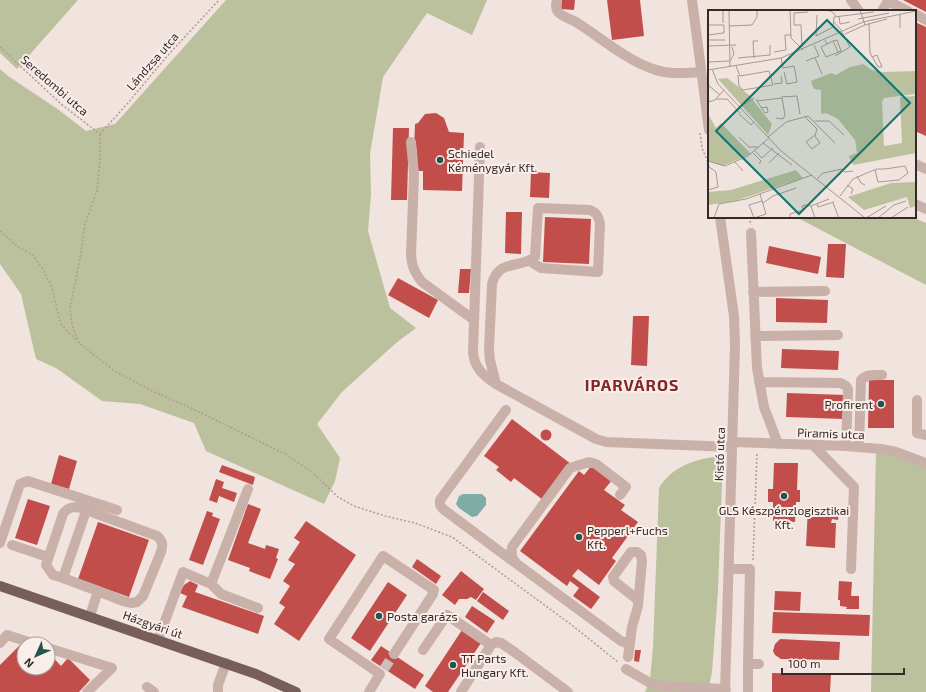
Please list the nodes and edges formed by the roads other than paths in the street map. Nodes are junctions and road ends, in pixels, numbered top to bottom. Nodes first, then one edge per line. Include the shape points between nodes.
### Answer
1 (557, 0) edge
2 (692, 0) edge
3 (851, 0) edge
4 (858, 10) edge
5 (883, 10) edge
6 (906, 10) edge
7 (916, 15) edge
8 (926, 20) edge
9 (701, 72) junction
10 (708, 108) edge
11 (704, 129) edge
12 (411, 142) dead end
13 (480, 148) dead end
14 (916, 164) edge
15 (926, 169) edge
16 (916, 204) edge
17 (926, 209) edge
18 (720, 218) edge
19 (751, 233) dead end
20 (530, 261) junction
21 (825, 291) dead end
22 (753, 292) junction
23 (474, 320) junction
24 (838, 335) dead end
25 (755, 336) junction
26 (882, 375) dead end
27 (759, 382) junction
28 (496, 384) junction
29 (917, 400) dead end
30 (506, 410) dead end
31 (926, 435) edge
32 (778, 444) junction
33 (732, 445) junction
34 (813, 445) junction
35 (846, 446) junction
36 (860, 447) junction
37 (926, 463) edge
38 (248, 489) dead end
39 (620, 495) dead end
40 (117, 510) dead end
41 (86, 511) junction
42 (0, 543) edge
43 (12, 544) dead end
44 (48, 557) junction
45 (517, 564) junction
46 (729, 569) junction
47 (851, 569) dead end
48 (63, 578) junction
49 (211, 584) junction
50 (0, 586) edge
51 (98, 591) junction
52 (638, 600) dead end
53 (258, 608) dead end
54 (90, 616) junction
55 (16, 638) edge
56 (158, 640) junction
57 (0, 643) edge
58 (629, 644) junction
59 (491, 645) junction
60 (56, 650) edge
61 (423, 650) dead end
62 (394, 654) tunnel mouth
63 (628, 657) dead end
64 (226, 663) junction
65 (748, 664) junction
66 (759, 664) dead end
67 (626, 669) road end
68 (216, 690) edge
69 (726, 691) edge
70 (87, 692) edge
71 (296, 692) edge
72 (369, 692) edge
73 (461, 692) edge
74 (568, 692) edge
75 (748, 692) edge

1 - 9 street via 558,12 638,63 671,74
2 - 9 street
3 - 4 street
5 - 6 street via 888,1
7 - 8 street
9 - 10 street
10 - 11 street
12 - 23 street via 414,174 412,266 422,282
13 - 23 street, Piramis utca
14 - 15 street
16 - 17 street
18 - 33 street, Kistó utca via 734,322
19 - 22 street
20 - 20 street via 535,257 538,208 590,210 598,216 598,272 541,268
20 - 28 street via 502,269 492,284 489,349
21 - 22 street
22 - 25 street
23 - 28 street, Piramis utca via 474,360 484,376
24 - 25 street
25 - 27 street
26 - 36 street via 870,375 861,380
27 - 32 street via 764,407
27 - 35 street via 844,385 848,389
28 - 33 street, Piramis utca via 596,440
29 - 31 street via 917,433
30 - 45 street via 440,500 440,505
32 - 33 street, Piramis utca
32 - 34 street, Piramis utca
33 - 46 street, Kistó utca
34 - 35 street, Piramis utca
34 - 47 street via 854,488
35 - 36 street, Piramis utca
36 - 37 street, Piramis utca via 896,452
38 - 49 street
39 - 45 street via 626,487 596,464 589,462 570,468 512,547 512,560
40 - 42 street via 28,480 20,484
41 - 44 street via 72,507 66,509
41 - 48 street
41 - 51 street via 157,536 163,545 143,596 137,602 123,601
43 - 44 street
44 - 48 street via 46,565 49,571
45 - 58 street via 621,641
46 - 65 street via 750,569
46 - 69 street, Kistó utca
48 - 51 street
49 - 53 street via 221,594
49 - 56 street via 183,572
50 - 54 main road, Házgyári út
51 - 54 street
52 - 58 street
54 - 56 main road, Házgyári út
55 - 57 street via 7,635
56 - 64 main road, Házgyári út
58 - 63 street
59 - 61 street via 447,615
59 - 73 street
59 - 74 street via 501,643
60 - 70 street via 112,668
62 - 72 street via 434,590 383,556 328,639 382,672
64 - 68 street
64 - 71 main road, Házgyári út
65 - 66 street
65 - 75 street
67 - 69 street via 659,686

